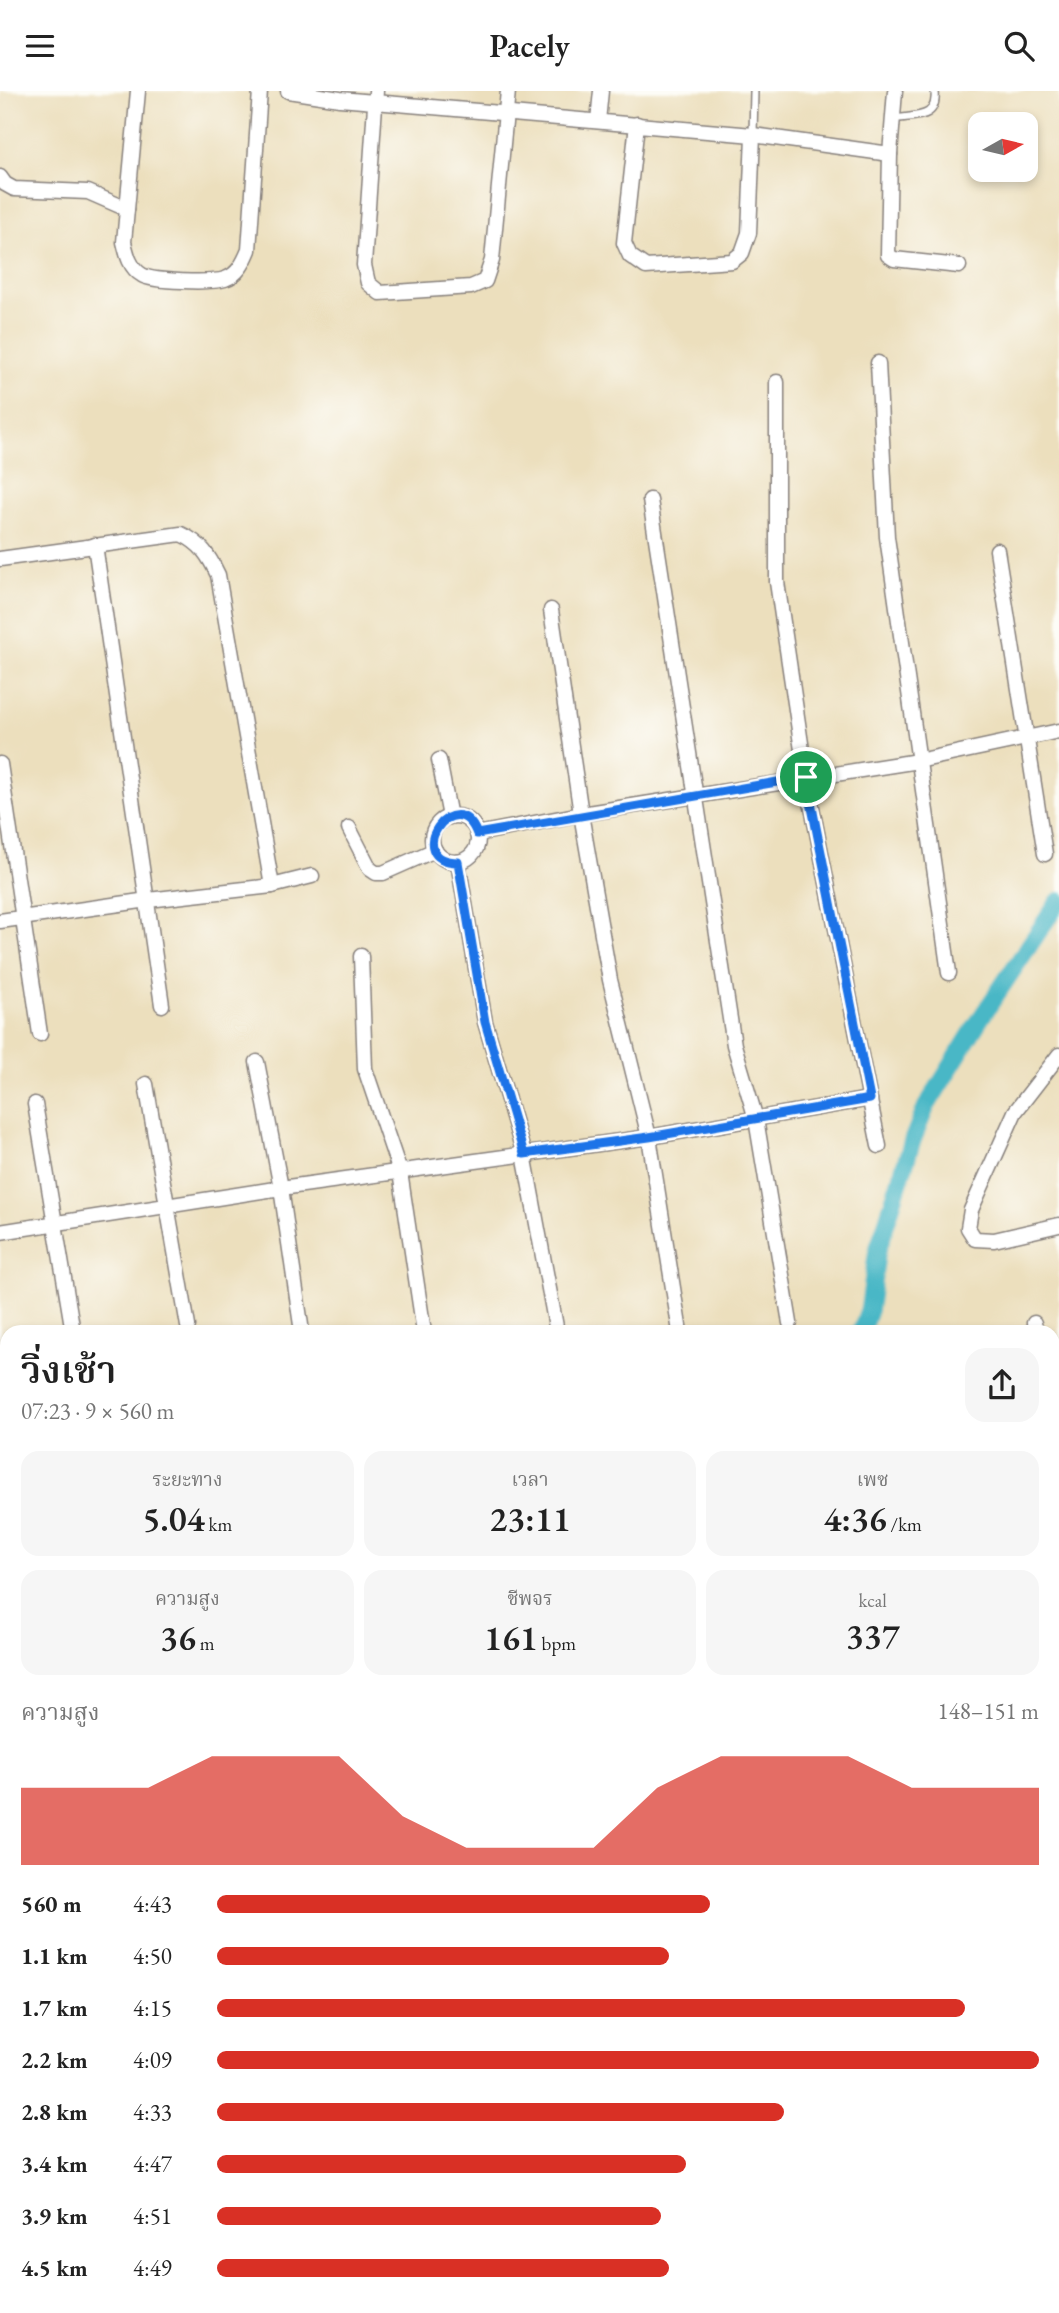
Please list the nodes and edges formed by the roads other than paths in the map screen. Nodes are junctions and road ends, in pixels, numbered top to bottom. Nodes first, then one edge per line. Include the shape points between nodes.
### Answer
1 (138, 91) edge
2 (260, 91) edge
3 (288, 91) edge
4 (508, 91) edge
5 (601, 91) edge
6 (754, 91) edge
7 (895, 91) edge
8 (935, 91) edge
9 (376, 96) edge
10 (507, 114) junction
11 (893, 119) junction
12 (598, 121) junction
13 (637, 124) junction
14 (753, 135) junction
15 (890, 154) junction
16 (0, 177) edge
17 (127, 209) junction
18 (959, 266) dead end
19 (878, 363) dead end
20 (777, 382) dead end
21 (650, 500) dead end
22 (95, 545) junction
23 (998, 550) dead end
24 (0, 559) edge
25 (551, 610) dead end
26 (1059, 731) edge
27 (1026, 739) junction
28 (439, 760) dead end
29 (918, 761) junction
30 (0, 764) edge
31 (806, 777) junction
32 (696, 796) junction
33 (581, 814) junction
34 (450, 817) junction
35 (349, 828) dead end
36 (477, 834) junction
37 (435, 850) junction
38 (1045, 854) dead end
39 (458, 862) junction
40 (312, 876) dead end
41 (272, 886) junction
42 (148, 900) junction
43 (24, 918) junction
44 (0, 922) edge
45 (361, 956) dead end
46 (949, 973) dead end
47 (162, 1005) dead end
48 (40, 1034) dead end
49 (1059, 1055) edge
50 (257, 1062) dead end
51 (146, 1084) dead end
52 (870, 1099) junction
53 (35, 1104) dead end
54 (756, 1119) junction
55 (649, 1137) junction
56 (879, 1146) dead end
57 (524, 1154) junction
58 (400, 1171) junction
59 (281, 1188) junction
60 (167, 1207) junction
61 (56, 1223) junction
62 (1059, 1224) edge
63 (0, 1233) edge
64 (790, 1323) dead end
65 (72, 1325) edge
66 (188, 1325) edge
67 (301, 1325) edge
68 (423, 1325) edge
69 (556, 1325) edge
70 (679, 1325) edge

1 - 17 street
2 - 17 street via 249,250 241,268 225,279 158,281 141,275 129,262 124,242
3 - 9 street via 340,99
4 - 10 street
5 - 12 street
6 - 14 lane
7 - 11 street
8 - 11 lane via 934,110
9 - 10 street
9 - 10 street via 364,265 368,283 380,293 471,287 485,281 492,260
10 - 12 street
11 - 15 street
12 - 13 street
13 - 14 street
13 - 14 street via 624,243 629,256 646,267 732,261 742,253 749,233
14 - 15 street
15 - 18 street via 888,255
16 - 17 street via 14,189 88,192
19 - 29 street via 887,537
20 - 31 street via 777,582
21 - 32 street
22 - 24 street
22 - 41 street via 181,534 208,555 218,575
22 - 42 street
23 - 27 street
25 - 33 street
26 - 27 street
27 - 29 street
27 - 38 street
28 - 34 street
29 - 31 street
29 - 46 street
30 - 43 street
31 - 32 street
31 - 52 street
32 - 33 street
32 - 54 street via 734,1045
33 - 36 street
33 - 55 street via 610,980
34 - 36 street via 467,820
34 - 37 street via 435,829
35 - 37 street via 376,873
36 - 39 street via 474,852
37 - 39 street via 444,859
39 - 57 street via 485,1022
40 - 41 street
41 - 42 street
42 - 43 street
42 - 47 street
43 - 44 street
43 - 48 street
45 - 58 street via 365,1069
49 - 62 street via 1015,1112 971,1210 968,1228 975,1239 994,1240
50 - 59 street
51 - 60 street
52 - 54 street
52 - 56 street
53 - 61 street
54 - 55 street
54 - 64 street
55 - 57 street
55 - 70 street
57 - 58 street
57 - 69 street
58 - 59 street
58 - 68 street
59 - 60 street
59 - 67 street
60 - 61 street
60 - 66 street
61 - 63 street
61 - 65 street

